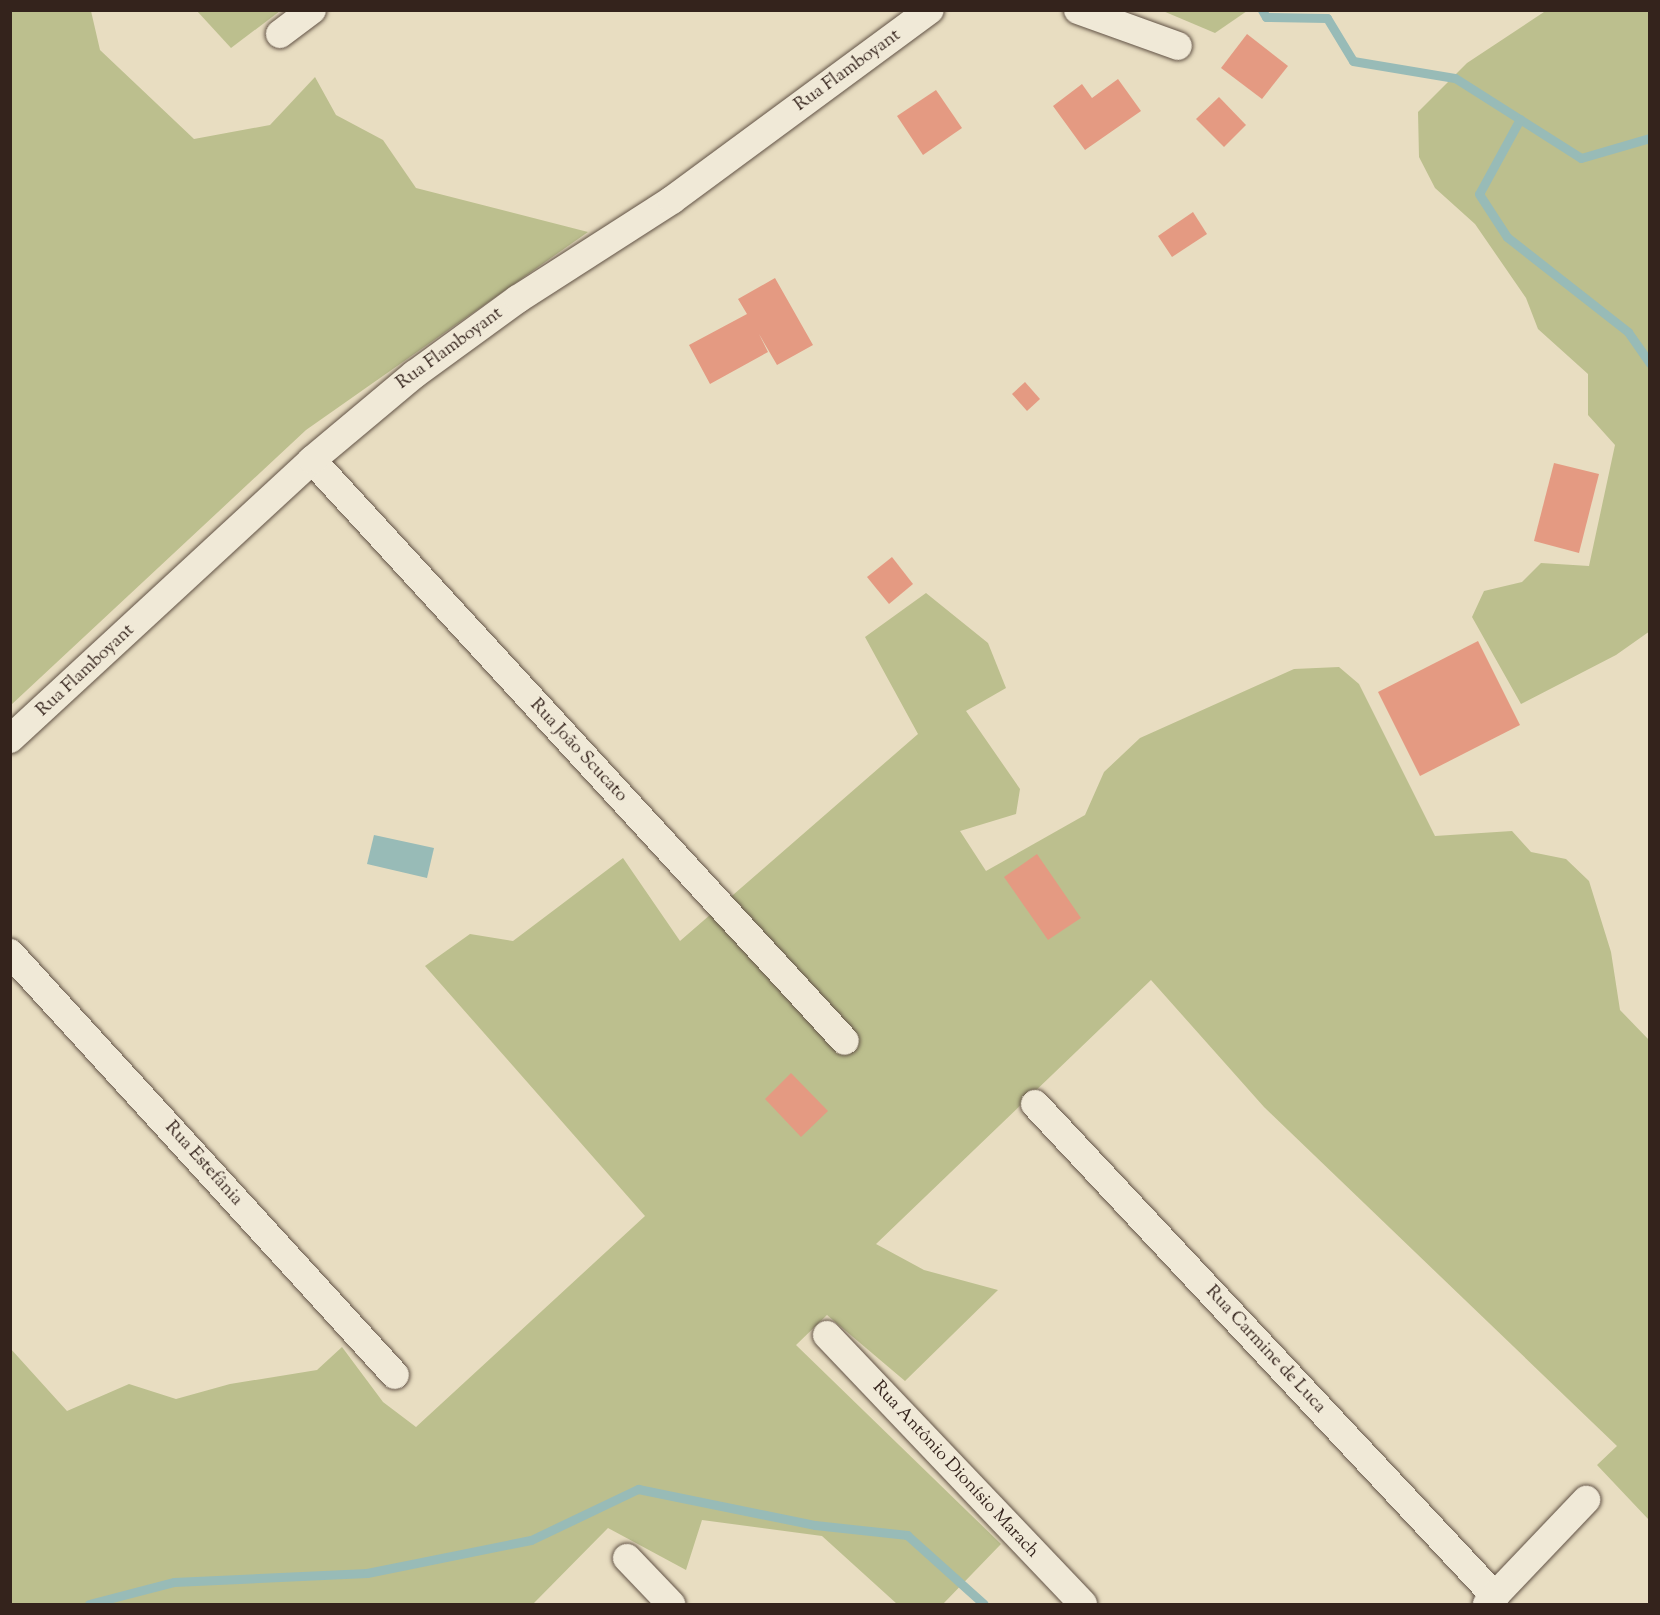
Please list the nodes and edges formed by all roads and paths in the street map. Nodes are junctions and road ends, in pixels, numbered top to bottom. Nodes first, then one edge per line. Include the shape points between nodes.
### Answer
1 (312, 10) edge
2 (930, 10) edge
3 (1078, 10) edge
4 (280, 34) dead end
5 (1178, 46) dead end
6 (312, 460) junction
7 (10, 739) edge
8 (10, 953) edge
9 (846, 1041) dead end
10 (1035, 1104) dead end
11 (827, 1335) dead end
12 (395, 1374) dead end
13 (1586, 1500) dead end
14 (627, 1558) dead end
15 (1491, 1600) edge
16 (671, 1605) edge
17 (1083, 1605) edge

1 - 4 street
2 - 6 street, Rua Flamboyant via 672,200 452,346
3 - 5 street
6 - 7 street, Rua Flamboyant
6 - 9 street, Rua João Scucato
8 - 12 street, Rua Estefânia
10 - 15 street, Rua Carmine de Luca
11 - 17 street, Rua Antônio Dionísio Marach
13 - 15 street
14 - 16 street

